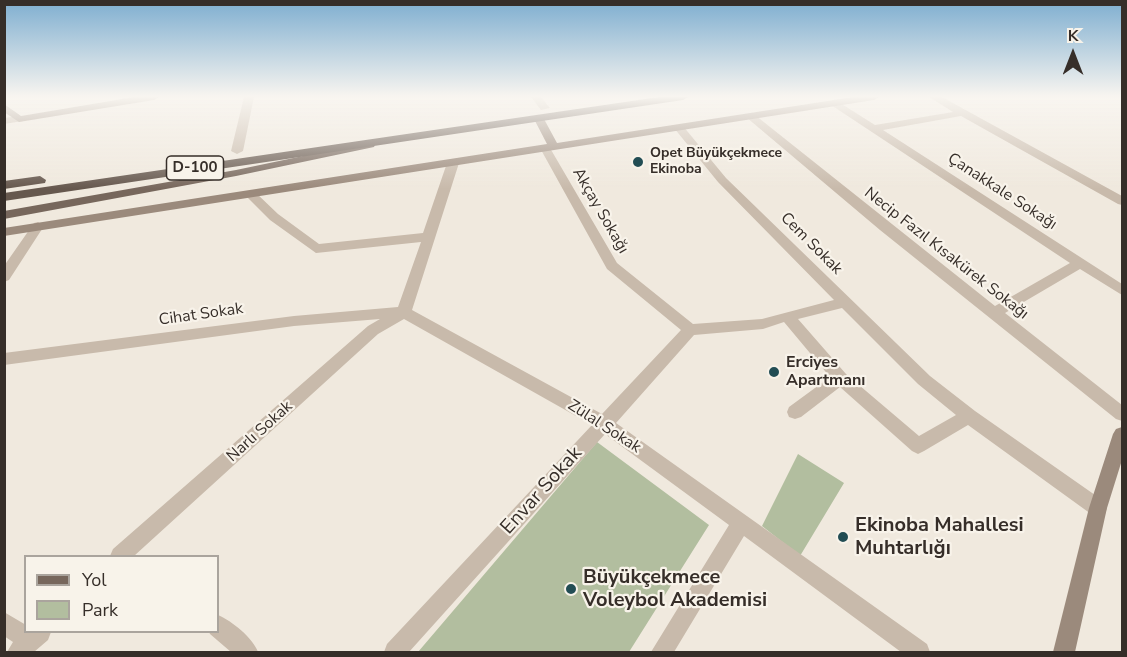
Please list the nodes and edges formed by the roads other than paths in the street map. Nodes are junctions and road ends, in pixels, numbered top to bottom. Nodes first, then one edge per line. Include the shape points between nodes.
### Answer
1 (242, 128) edge
2 (427, 128) edge
3 (461, 128) edge
4 (545, 128) edge
5 (679, 128) joint
6 (764, 128) edge
7 (880, 128) edge
8 (989, 128) edge
9 (873, 129) joint
10 (387, 141) junction
11 (549, 147) junction
12 (237, 152) junction
13 (453, 163) junction
14 (4, 185) edge
15 (251, 195) junction
16 (4, 196) edge
17 (1122, 201) edge
18 (4, 215) edge
19 (38, 226) junction
20 (4, 232) edge
21 (427, 237) junction
22 (1080, 263) junction
23 (4, 277) edge
24 (1122, 290) edge
25 (846, 302) junction
26 (404, 312) junction
27 (994, 313) junction
28 (787, 316) junction
29 (690, 330) junction
30 (4, 359) edge
31 (840, 378) junction
32 (795, 412) dead end
33 (1122, 414) edge
34 (969, 416) junction
35 (603, 423) junction
36 (1122, 434) edge
37 (1098, 508) junction
38 (741, 523) junction
39 (129, 553) edge
40 (4, 623) edge
41 (219, 627) edge
42 (29, 642) edge
43 (247, 652) edge
44 (395, 652) edge
45 (662, 652) edge
46 (919, 652) edge
47 (1064, 652) edge

1 - 12 street
2 - 12 highway, D-100
3 - 10 highway, D-100
4 - 11 main road
5 - 11 main road
5 - 25 street, Cem Sokak via 722,180
6 - 27 street, Necip Fazıl Kısakürek Sokağı
7 - 9 street
8 - 17 street
9 - 22 street, Çanakkale Sokağı
10 - 16 highway, D-100
10 - 18 main road via 236,174
11 - 13 main road
11 - 29 street, Akçay Sokağı via 612,266
12 - 14 highway, D-100
13 - 15 main road
13 - 21 street
15 - 19 main road
15 - 21 street via 316,249
19 - 20 main road
19 - 23 street
21 - 26 street
22 - 24 street, Çanakkale Sokağı
22 - 27 street
25 - 28 street
25 - 34 street, Cem Sokak via 924,380
26 - 30 street, Cihat Sokak via 294,321
26 - 35 street, Zülal Sokak
26 - 39 street, Narlı Sokak via 374,330
27 - 33 street, Necip Fazıl Kısakürek Sokağı
28 - 29 street via 763,324
28 - 31 street
29 - 35 street, Envar Sokak
31 - 32 street
31 - 34 street via 918,446
34 - 37 street, Cem Sokak
35 - 38 street, Zülal Sokak
35 - 44 street, Envar Sokak
36 - 37 main road
37 - 47 main road
38 - 45 street
38 - 46 street, Zülal Sokak
40 - 42 street
41 - 43 street

